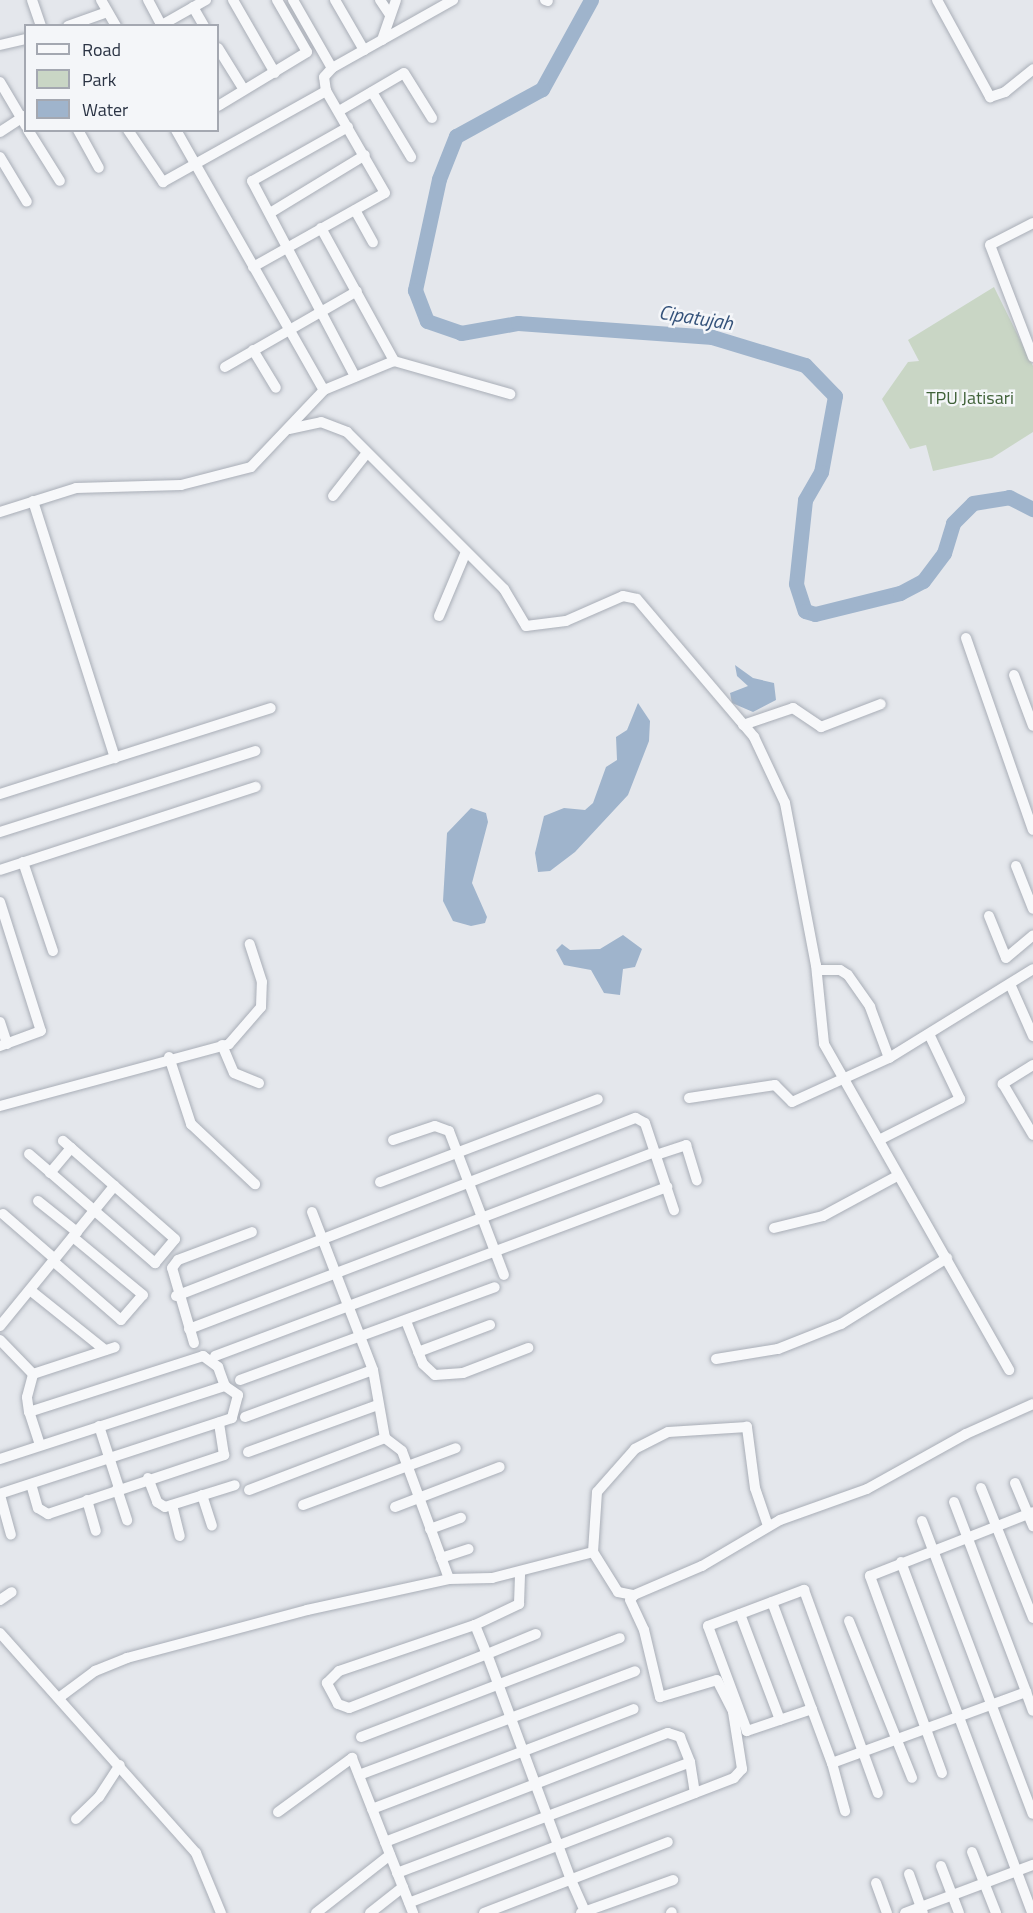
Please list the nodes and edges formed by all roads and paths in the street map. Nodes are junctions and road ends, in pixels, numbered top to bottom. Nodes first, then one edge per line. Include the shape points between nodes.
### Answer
1 (32, 0) edge
2 (101, 0) edge
3 (148, 0) edge
4 (206, 0) edge
5 (233, 0) edge
6 (277, 0) edge
7 (293, 0) edge
8 (335, 0) edge
9 (380, 0) edge
10 (396, 0) edge
11 (453, 0) edge
12 (937, 0) edge
13 (439, 3) edge
14 (193, 7) junction
15 (107, 12) junction
16 (390, 15) junction
17 (40, 24) edge
18 (74, 24) edge
19 (115, 24) edge
20 (160, 24) edge
21 (163, 24) edge
22 (203, 24) edge
23 (382, 40) junction
24 (24, 41) edge
25 (0, 45) edge
26 (219, 50) edge
27 (364, 50) junction
28 (332, 68) junction
29 (1033, 69) edge
30 (275, 73) junction
31 (0, 82) edge
32 (244, 90) junction
33 (326, 91) junction
34 (372, 92) junction
35 (219, 105) edge
36 (339, 111) junction
37 (432, 118) dead end
38 (24, 120) edge
39 (348, 127) junction
40 (0, 132) edge
41 (29, 132) edge
42 (79, 132) edge
43 (129, 132) edge
44 (177, 132) edge
45 (365, 155) junction
46 (0, 157) edge
47 (411, 157) dead end
48 (196, 166) junction
49 (99, 168) dead end
50 (60, 181) dead end
51 (27, 202) dead end
52 (356, 210) junction
53 (270, 213) junction
54 (1033, 223) edge
55 (321, 228) junction
56 (373, 242) dead end
57 (289, 246) junction
58 (253, 267) junction
59 (357, 291) junction
60 (323, 310) junction
61 (288, 331) junction
62 (253, 350) junction
63 (1033, 357) edge
64 (394, 361) junction
65 (225, 367) dead end
66 (355, 376) junction
67 (276, 388) dead end
68 (324, 390) junction
69 (510, 394) dead end
70 (289, 429) junction
71 (366, 454) junction
72 (333, 496) dead end
73 (33, 501) junction
74 (0, 512) edge
75 (465, 554) junction
76 (439, 616) dead end
77 (966, 638) dead end
78 (1014, 675) dead end
79 (881, 704) dead end
80 (271, 708) dead end
81 (743, 725) junction
82 (1033, 726) edge
83 (255, 751) dead end
84 (115, 758) junction
85 (256, 787) dead end
86 (0, 794) edge
87 (1029, 803) edge
88 (1033, 830) edge
89 (0, 832) edge
90 (23, 862) junction
91 (1016, 866) dead end
92 (0, 870) edge
93 (0, 902) edge
94 (1033, 909) edge
95 (989, 916) dead end
96 (1033, 935) edge
97 (250, 944) dead end
98 (53, 951) dead end
99 (1033, 969) edge
100 (817, 970) junction
101 (1010, 984) junction
102 (0, 1022) edge
103 (929, 1034) junction
104 (1033, 1036) edge
105 (3, 1045) edge
106 (222, 1045) junction
107 (169, 1057) junction
108 (889, 1058) junction
109 (1033, 1065) edge
110 (848, 1080) junction
111 (259, 1083) dead end
112 (689, 1098) dead end
113 (598, 1099) dead end
114 (0, 1106) edge
115 (1033, 1135) edge
116 (393, 1140) dead end
117 (879, 1140) junction
118 (458, 1152) junction
119 (29, 1154) dead end
120 (655, 1154) junction
121 (50, 1173) junction
122 (897, 1176) junction
123 (697, 1180) dead end
124 (380, 1182) dead end
125 (255, 1184) dead end
126 (470, 1185) junction
127 (114, 1186) junction
128 (667, 1187) junction
129 (38, 1201) dead end
130 (674, 1210) dead end
131 (94, 1211) junction
132 (312, 1212) dead end
133 (3, 1214) dead end
134 (482, 1218) junction
135 (774, 1228) dead end
136 (252, 1232) dead end
137 (75, 1234) junction
138 (324, 1241) junction
139 (495, 1251) junction
140 (947, 1258) junction
141 (54, 1260) junction
142 (338, 1273) junction
143 (504, 1275) dead end
144 (495, 1287) dead end
145 (30, 1290) junction
146 (176, 1296) junction
147 (351, 1305) junction
148 (406, 1321) junction
149 (490, 1325) dead end
150 (0, 1326) edge
151 (189, 1329) junction
152 (362, 1337) junction
153 (0, 1340) edge
154 (194, 1343) dead end
155 (528, 1348) dead end
156 (418, 1352) junction
157 (215, 1356) dead end
158 (716, 1359) dead end
159 (373, 1370) junction
160 (1009, 1370) dead end
161 (33, 1374) junction
162 (240, 1380) dead end
163 (225, 1386) junction
164 (1033, 1404) edge
165 (378, 1405) junction
166 (29, 1412) junction
167 (245, 1417) dead end
168 (219, 1422) junction
169 (99, 1426) junction
170 (385, 1438) junction
171 (40, 1445) junction
172 (456, 1448) dead end
173 (248, 1452) dead end
174 (109, 1458) junction
175 (0, 1459) edge
176 (406, 1466) junction
177 (500, 1467) dead end
178 (148, 1478) junction
179 (1015, 1483) dead end
180 (31, 1484) junction
181 (235, 1485) dead end
182 (981, 1488) dead end
183 (118, 1489) junction
184 (249, 1490) dead end
185 (0, 1495) edge
186 (202, 1496) junction
187 (417, 1498) junction
188 (87, 1500) junction
189 (954, 1502) dead end
190 (172, 1505) junction
191 (303, 1505) dead end
192 (395, 1507) dead end
193 (1031, 1513) edge
194 (461, 1518) dead end
195 (127, 1520) dead end
196 (922, 1521) dead end
197 (212, 1525) dead end
198 (768, 1526) junction
199 (997, 1526) junction
200 (1033, 1526) edge
201 (430, 1529) junction
202 (96, 1531) dead end
203 (10, 1535) dead end
204 (180, 1536) dead end
205 (965, 1538) junction
206 (469, 1549) dead end
207 (932, 1550) junction
208 (593, 1552) junction
209 (441, 1558) junction
210 (901, 1562) junction
211 (520, 1572) junction
212 (449, 1580) junction
213 (12, 1592) dead end
214 (634, 1595) junction
215 (0, 1600) edge
216 (772, 1602) junction
217 (740, 1614) junction
218 (1033, 1618) edge
219 (849, 1621) dead end
220 (475, 1625) junction
221 (0, 1633) edge
222 (536, 1634) dead end
223 (620, 1638) dead end
224 (487, 1654) junction
225 (635, 1671) dead end
226 (498, 1684) junction
227 (1026, 1692) junction
228 (60, 1697) junction
229 (993, 1705) junction
230 (634, 1709) dead end
231 (812, 1709) junction
232 (1033, 1711) edge
233 (960, 1718) junction
234 (511, 1719) junction
235 (780, 1720) junction
236 (928, 1729) junction
237 (361, 1737) dead end
238 (898, 1740) junction
239 (523, 1752) junction
240 (865, 1752) junction
241 (690, 1762) junction
242 (832, 1763) junction
243 (120, 1765) junction
244 (942, 1773) dead end
245 (359, 1775) junction
246 (912, 1778) dead end
247 (536, 1786) junction
248 (695, 1792) junction
249 (878, 1793) dead end
250 (372, 1809) junction
251 (845, 1811) dead end
252 (278, 1812) dead end
253 (1033, 1814) edge
254 (548, 1818) junction
255 (76, 1819) dead end
256 (385, 1842) junction
257 (668, 1842) dead end
258 (559, 1848) junction
259 (972, 1852) dead end
260 (390, 1855) junction
261 (1033, 1865) edge
262 (941, 1866) dead end
263 (1016, 1871) junction
264 (398, 1873) junction
265 (909, 1874) dead end
266 (571, 1880) junction
267 (673, 1880) dead end
268 (876, 1883) dead end
269 (985, 1883) junction
270 (403, 1887) junction
271 (953, 1895) junction
272 (411, 1908) edge
273 (922, 1910) edge
274 (584, 1912) edge
275 (221, 1913) edge
276 (316, 1913) edge
277 (370, 1913) edge
278 (484, 1913) edge
279 (887, 1913) edge
280 (905, 1913) edge
281 (959, 1913) edge
282 (996, 1913) edge
283 (1032, 1913) edge

1 - 17 street
2 - 15 street
3 - 20 street
4 - 14 street
5 - 30 street
6 - 30 street via 307,51
7 - 28 street
8 - 27 street
9 - 16 street
10 - 16 street
11 - 13 street
12 - 29 street via 990,97 1005,92
13 - 23 street
14 - 21 street
14 - 22 street
15 - 18 street
15 - 19 street
16 - 23 street
23 - 27 street
24 - 25 street
26 - 32 street
27 - 28 street
28 - 33 street via 324,77
30 - 32 street
31 - 38 street
32 - 35 street
33 - 36 street
33 - 48 street
34 - 36 street
34 - 37 street via 404,73
34 - 47 street
36 - 39 street
38 - 40 street
39 - 45 street
39 - 53 street via 253,178
41 - 50 street
42 - 49 street
43 - 48 street via 159,183
44 - 48 street
45 - 52 street via 386,192
45 - 53 street
46 - 51 street
48 - 58 street
52 - 55 street
52 - 56 street
53 - 57 street
54 - 63 street via 990,244
55 - 57 street
55 - 59 street
57 - 58 street
57 - 60 street
58 - 61 street
59 - 60 street
59 - 64 street
60 - 61 street
60 - 66 street
61 - 62 street
61 - 68 street
62 - 65 street
62 - 67 street
64 - 66 street
64 - 69 street
66 - 68 street
68 - 70 street
70 - 71 street via 314,421 333,424
70 - 73 street via 258,463 203,481 157,488 76,488
71 - 72 street
71 - 75 street
73 - 74 street
73 - 84 street
75 - 76 street
75 - 81 street via 504,589 527,627 566,621 623,596 637,599
77 - 87 street
78 - 82 street
79 - 81 street via 821,727 793,708
80 - 84 street
81 - 100 street via 782,791
83 - 89 street
84 - 86 street
85 - 90 street
87 - 88 street
90 - 92 street
90 - 98 street
91 - 94 street
93 - 105 street via 41,1031
95 - 96 street via 1006,958
97 - 106 street via 262,982 261,1007 243,1031
99 - 101 street
100 - 108 street via 848,975 870,1007
100 - 110 street via 823,1041
101 - 103 street
101 - 104 street
102 - 105 street
103 - 108 street
103 - 117 street via 960,1099
106 - 107 street
106 - 111 street via 234,1073
107 - 114 street
107 - 125 street via 191,1125
108 - 110 street
109 - 115 street via 1003,1084
110 - 112 street via 792,1102 775,1085
110 - 117 street
113 - 118 street
116 - 118 street via 444,1127
117 - 122 street
118 - 124 street
118 - 126 street
119 - 121 street
120 - 123 street via 686,1145
120 - 126 street via 645,1123 636,1118
120 - 128 street
120 - 134 street
121 - 127 street via 67,1144
121 - 131 street
122 - 135 street via 823,1216
122 - 140 street
126 - 134 street
126 - 138 street
127 - 131 street
127 - 131 street via 175,1239 155,1263
128 - 130 street
128 - 139 street
129 - 137 street
131 - 137 street
132 - 138 street
133 - 141 street
134 - 139 street
134 - 142 street
136 - 146 street via 175,1262 170,1275
137 - 141 street
137 - 141 street via 142,1295 121,1320
138 - 142 street
138 - 146 street
139 - 143 street
139 - 147 street
140 - 158 street via 841,1324 778,1349
140 - 160 street
141 - 145 street
142 - 147 street
142 - 151 street
144 - 148 street
145 - 150 street
145 - 161 street via 110,1348
146 - 151 street
147 - 152 street
147 - 157 street
148 - 152 street
148 - 156 street
149 - 156 street
151 - 154 street
152 - 159 street
152 - 162 street
153 - 161 street
155 - 156 street via 449,1376 430,1372
159 - 165 street
159 - 167 street
161 - 166 street via 27,1397
163 - 166 street via 218,1367 203,1356
163 - 168 street via 235,1389 238,1409
163 - 169 street
164 - 198 street via 966,1434 867,1489
165 - 170 street
165 - 173 street
166 - 171 street
168 - 174 street
168 - 178 street via 224,1455
169 - 171 street
169 - 174 street
170 - 176 street via 402,1451
170 - 184 street
171 - 175 street
172 - 176 street
174 - 180 street
174 - 183 street
176 - 187 street
176 - 191 street
177 - 187 street
178 - 183 street
178 - 190 street via 159,1505
179 - 193 street
180 - 185 street
180 - 188 street via 45,1514
181 - 186 street
182 - 199 street
183 - 188 street
183 - 195 street
185 - 203 street
186 - 190 street
186 - 197 street
187 - 192 street
187 - 201 street
188 - 202 street
189 - 205 street
190 - 204 street
193 - 199 street
193 - 200 street
194 - 201 street
196 - 207 street
198 - 208 street via 755,1488 747,1427 669,1432 635,1449 597,1492
198 - 214 street via 702,1566
199 - 205 street
199 - 218 street
201 - 209 street
205 - 207 street
205 - 227 street
206 - 209 street
207 - 210 street
207 - 229 street
208 - 211 street
208 - 214 street via 618,1592
209 - 212 street
210 - 233 street
210 - 236 street via 870,1578
211 - 212 street
211 - 220 street via 519,1604
212 - 228 street via 127,1658 95,1671
213 - 215 street
214 - 248 street via 630,1600 646,1638 660,1697 717,1680 733,1712 742,1769 734,1778
216 - 217 street
216 - 231 street
216 - 240 street via 804,1590
217 - 235 street
217 - 235 street via 708,1626 747,1731
219 - 238 street
220 - 224 street
220 - 224 street via 339,1671 328,1685 338,1704 349,1708
221 - 228 street
222 - 224 street
223 - 226 street
224 - 226 street
225 - 234 street
226 - 234 street
226 - 237 street
227 - 229 street
227 - 232 street
228 - 243 street
229 - 233 street
229 - 253 street
230 - 239 street
231 - 235 street
231 - 242 street
233 - 236 street
233 - 263 street
234 - 239 street
234 - 245 street
236 - 238 street
236 - 244 street
238 - 240 street
238 - 246 street
239 - 247 street
239 - 250 street
240 - 242 street
240 - 249 street
241 - 247 street via 680,1737 668,1733
241 - 248 street
241 - 254 street
242 - 251 street
243 - 255 street via 99,1797
243 - 275 street via 196,1853
245 - 250 street
245 - 252 street via 349,1757
247 - 254 street
247 - 256 street
248 - 258 street
250 - 256 street
254 - 258 street
254 - 264 street
256 - 260 street
257 - 266 street
258 - 266 street
258 - 272 street
259 - 269 street
260 - 264 street
260 - 276 street
261 - 263 street
262 - 271 street
263 - 269 street
263 - 283 street
264 - 270 street
265 - 273 street
266 - 274 street
266 - 278 street
267 - 274 street
268 - 279 street
269 - 271 street
269 - 282 street
270 - 272 street
270 - 277 street
271 - 273 street
271 - 281 street
273 - 280 street

